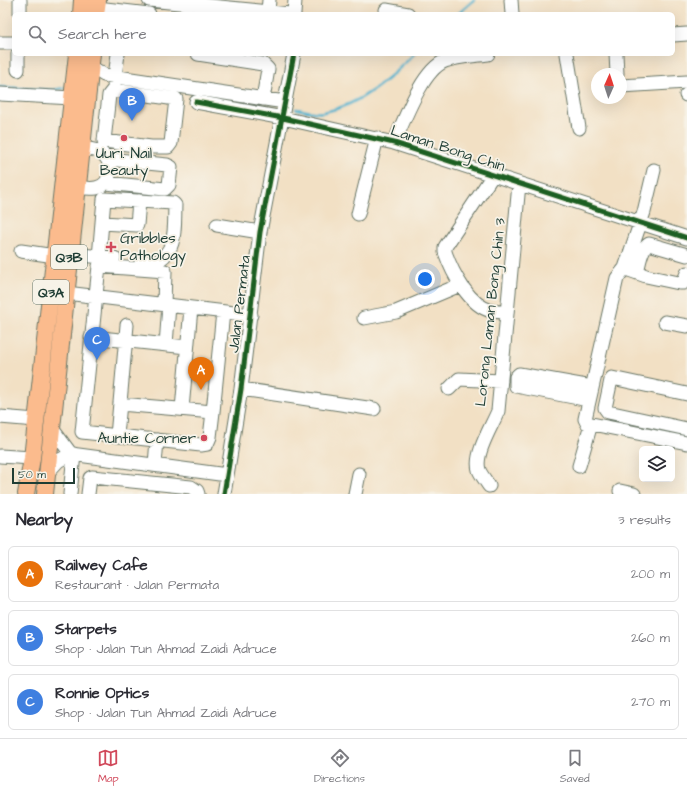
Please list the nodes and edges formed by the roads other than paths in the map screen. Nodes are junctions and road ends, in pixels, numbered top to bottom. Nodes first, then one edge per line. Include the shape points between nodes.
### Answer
1 (20, 0) edge
2 (82, 0) edge
3 (149, 0) edge
4 (295, 0) edge
5 (510, 0) edge
6 (269, 6) edge
7 (97, 7) edge
8 (384, 8) edge
9 (20, 12) edge
10 (81, 12) edge
11 (117, 12) edge
12 (285, 12) edge
13 (294, 12) edge
14 (400, 12) edge
15 (512, 12) edge
16 (687, 34) edge
17 (675, 35) edge
18 (687, 41) edge
19 (675, 42) edge
20 (0, 43) edge
21 (12, 44) edge
22 (18, 56) edge
23 (77, 56) edge
24 (118, 56) edge
25 (210, 56) edge
26 (294, 56) edge
27 (475, 56) edge
28 (567, 56) edge
29 (616, 56) edge
30 (617, 68) edge
31 (18, 70) dead end
32 (83, 80) edge
33 (114, 83) junction
34 (627, 86) edge
35 (687, 90) edge
36 (0, 94) edge
37 (264, 99) junction
38 (196, 102) dead end
39 (286, 102) junction
40 (283, 118) junction
41 (579, 128) dead end
42 (377, 138) junction
43 (104, 142) junction
44 (394, 143) junction
45 (82, 144) junction
46 (108, 159) junction
47 (654, 170) dead end
48 (492, 175) junction
49 (106, 183) junction
50 (519, 184) junction
51 (77, 188) junction
52 (139, 201) junction
53 (358, 214) dead end
54 (102, 223) junction
55 (640, 223) junction
56 (217, 225) dead end
57 (260, 232) junction
58 (687, 238) edge
59 (21, 252) dead end
60 (62, 255) junction
61 (687, 255) edge
62 (98, 257) junction
63 (162, 265) junction
64 (631, 270) junction
65 (687, 273) edge
66 (460, 285) junction
67 (66, 293) junction
68 (95, 296) junction
69 (167, 305) junction
70 (191, 308) junction
71 (223, 312) junction
72 (507, 312) junction
73 (251, 315) junction
74 (364, 318) dead end
75 (665, 322) dead end
76 (127, 325) dead end
77 (687, 326) edge
78 (91, 337) junction
79 (126, 341) junction
80 (166, 345) junction
81 (187, 347) junction
82 (501, 381) junction
83 (592, 385) junction
84 (609, 387) junction
85 (241, 389) junction
86 (449, 389) dead end
87 (687, 394) edge
88 (589, 400) junction
89 (120, 404) junction
90 (182, 409) junction
91 (374, 409) dead end
92 (213, 412) junction
93 (0, 417) edge
94 (36, 420) junction
95 (588, 422) junction
96 (52, 427) junction
97 (687, 429) edge
98 (117, 436) junction
99 (157, 440) junction
100 (687, 442) edge
101 (73, 454) junction
102 (0, 456) edge
103 (32, 458) junction
104 (121, 461) junction
105 (155, 465) junction
106 (579, 466) dead end
107 (47, 473) junction
108 (359, 474) dead end
109 (227, 475) junction
110 (119, 479) junction
111 (489, 486) dead end
112 (154, 489) edge
113 (620, 491) dead end
114 (26, 494) edge
115 (45, 494) edge
116 (70, 494) edge
117 (88, 494) edge
118 (198, 494) edge
119 (224, 494) edge
120 (355, 494) edge
121 (634, 494) edge

1 - 9 street
2 - 10 main road
3 - 6 street
4 - 13 street
5 - 15 street
6 - 12 street
7 - 11 street
8 - 14 street
16 - 17 street
18 - 19 street
20 - 21 street
22 - 31 street
23 - 32 main road, Q3A
24 - 33 street
25 - 37 street via 264,65 268,69
26 - 39 street, Jalan Permata
27 - 44 street via 444,61 432,70 424,80
28 - 41 street
29 - 30 street
32 - 33 street via 104,75
32 - 36 street
32 - 45 main road, Q3B
32 - 60 main road, Q3A
33 - 37 street
33 - 43 street via 109,95
33 - 43 street via 176,99 173,132 168,147
34 - 35 street
37 - 39 street
38 - 40 street, Laman Bong Chin
39 - 40 street, Jalan Permata
40 - 42 street, Laman Bong Chin
40 - 57 street, Jalan Permata
42 - 44 street, Laman Bong Chin
42 - 53 street
43 - 45 street
44 - 48 street, Laman Bong Chin
45 - 46 street
45 - 51 main road, Q3B
46 - 49 street via 109,178
46 - 49 street via 171,167 169,185 165,189
47 - 55 street
48 - 50 street, Laman Bong Chin
48 - 66 street via 445,247 448,262
49 - 51 street via 96,188
50 - 55 street, Laman Bong Chin
50 - 72 street, Lorong Laman Bong Chin 3
51 - 60 main road, Q3B
52 - 54 street via 137,225
52 - 54 street via 104,199
52 - 63 street via 175,205 174,242
54 - 62 street
55 - 58 street, Laman Bong Chin
55 - 64 street
56 - 57 street
57 - 73 street, Jalan Permata
59 - 60 street
60 - 62 street
60 - 67 main road, Q3B
60 - 94 main road, Q3A
61 - 64 street via 649,244 645,246
62 - 63 street
63 - 68 street via 99,266
63 - 69 street via 166,272
64 - 65 street via 678,283 683,283
64 - 83 street via 616,278
66 - 72 street via 485,308
66 - 74 street via 396,312
67 - 68 street
67 - 96 main road, Q3B
68 - 69 street
68 - 78 street
69 - 70 street
69 - 80 street
70 - 71 street
70 - 81 street
71 - 73 street
71 - 92 street
72 - 82 street, Lorong Laman Bong Chin 3
73 - 85 street, Jalan Permata
75 - 77 street
76 - 79 street
78 - 79 street
78 - 98 street via 82,432
79 - 80 street
79 - 89 street
80 - 81 street
81 - 90 street
82 - 86 street via 459,379
82 - 111 street, Lorong Laman Bong Chin 3 via 498,411 478,460 479,470
83 - 84 street
83 - 88 street
83 - 88 street via 519,374 516,377 516,386
84 - 87 street via 612,378
84 - 97 street via 605,408 608,412
85 - 91 street
85 - 109 street, Jalan Permata
88 - 95 street
89 - 90 street
89 - 98 street
90 - 92 street
92 - 99 street via 207,444
93 - 94 street
94 - 103 main road, Q3A
95 - 100 street
95 - 106 street
96 - 101 street
96 - 107 main road, Q3B
98 - 99 street
99 - 105 street
101 - 104 street
101 - 107 street via 58,461
101 - 116 street
102 - 103 street
103 - 114 main road, Q3A
104 - 105 street
104 - 110 street
105 - 109 street
107 - 115 main road, Q3B
108 - 120 street
109 - 119 street, Jalan Permata
110 - 112 street
110 - 117 street via 92,477
112 - 118 street via 191,487
113 - 121 street

